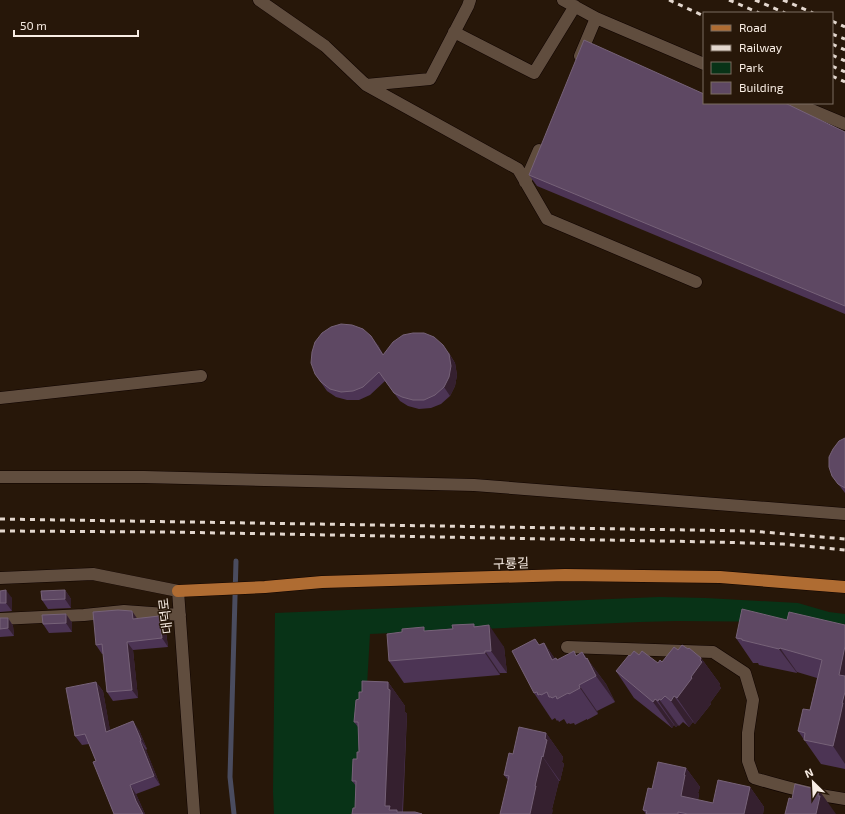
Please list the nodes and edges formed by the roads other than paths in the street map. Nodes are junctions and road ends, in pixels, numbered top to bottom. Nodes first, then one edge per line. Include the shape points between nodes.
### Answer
1 (259, 0) edge
2 (470, 0) edge
3 (563, 0) edge
4 (574, 6) junction
5 (596, 18) junction
6 (454, 32) junction
7 (703, 64) edge
8 (574, 68) edge
9 (366, 85) junction
10 (797, 104) edge
11 (845, 124) edge
12 (544, 139) edge
13 (525, 182) junction
14 (696, 282) dead end
15 (201, 376) dead end
16 (0, 398) edge
17 (0, 477) edge
18 (845, 514) edge
19 (0, 578) edge
20 (845, 587) edge
21 (178, 591) junction
22 (180, 614) junction
23 (0, 619) edge
24 (567, 647) dead end
25 (845, 799) edge
26 (194, 814) edge

1 - 9 street via 325,46
2 - 6 street
3 - 4 street
4 - 5 street
4 - 6 street via 534,73
5 - 7 street
5 - 8 street
6 - 9 street via 430,79
9 - 13 street via 518,169
10 - 11 street
12 - 13 street
13 - 14 street via 547,219
15 - 16 street
17 - 18 street via 144,477 474,485
19 - 21 street, 대덕로 via 93,574
20 - 21 main road, 구룡길 via 720,577 573,575 322,582
21 - 22 street, 대덕로
22 - 23 street via 124,611
22 - 26 street, 대덕로
24 - 25 street via 713,652 744,673 753,700 748,733 748,761 754,778 779,786

